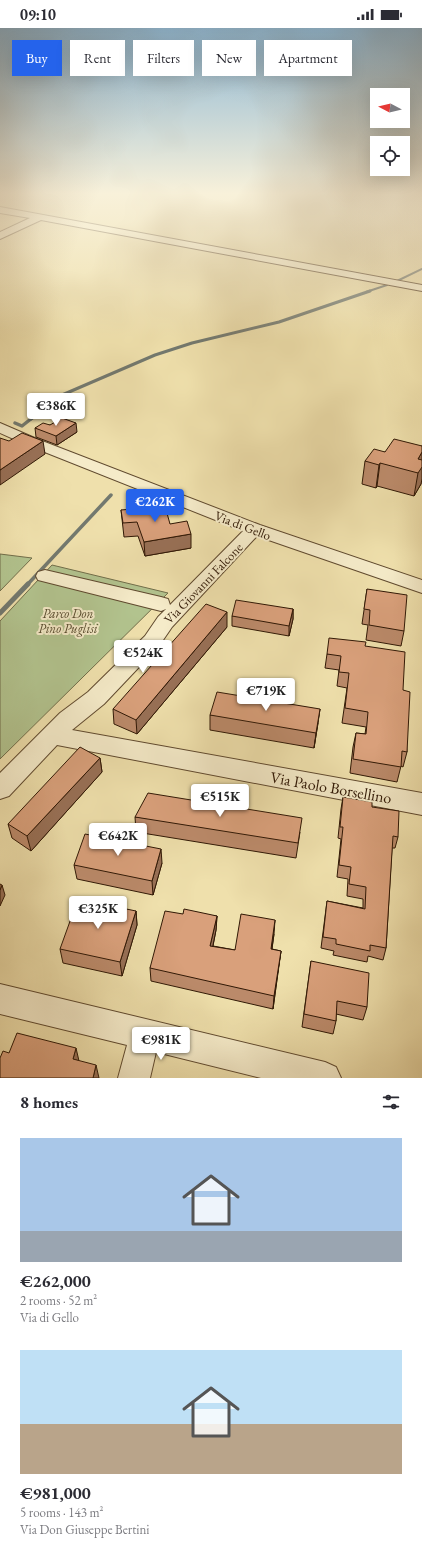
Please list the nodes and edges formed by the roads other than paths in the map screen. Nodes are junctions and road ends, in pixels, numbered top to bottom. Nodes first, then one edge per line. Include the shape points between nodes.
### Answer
1 (175, 242) edge
2 (422, 288) edge
3 (0, 426) edge
4 (254, 529) junction
5 (45, 576) dead end
6 (422, 587) edge
7 (161, 604) dead end
8 (52, 735) junction
9 (0, 789) edge
10 (422, 804) edge
11 (0, 999) edge
12 (146, 1034) junction
13 (134, 1078) edge
14 (325, 1078) edge

1 - 2 street
3 - 4 street, Via di Gello via 32,442
4 - 6 street, Via di Gello
4 - 8 street, Via Giovanni Falcone via 165,622 152,641 96,698
5 - 7 street
8 - 9 street, Via Giovanni Falcone
8 - 10 street, Via Paolo Borsellino
11 - 12 street
12 - 13 street
12 - 14 street

